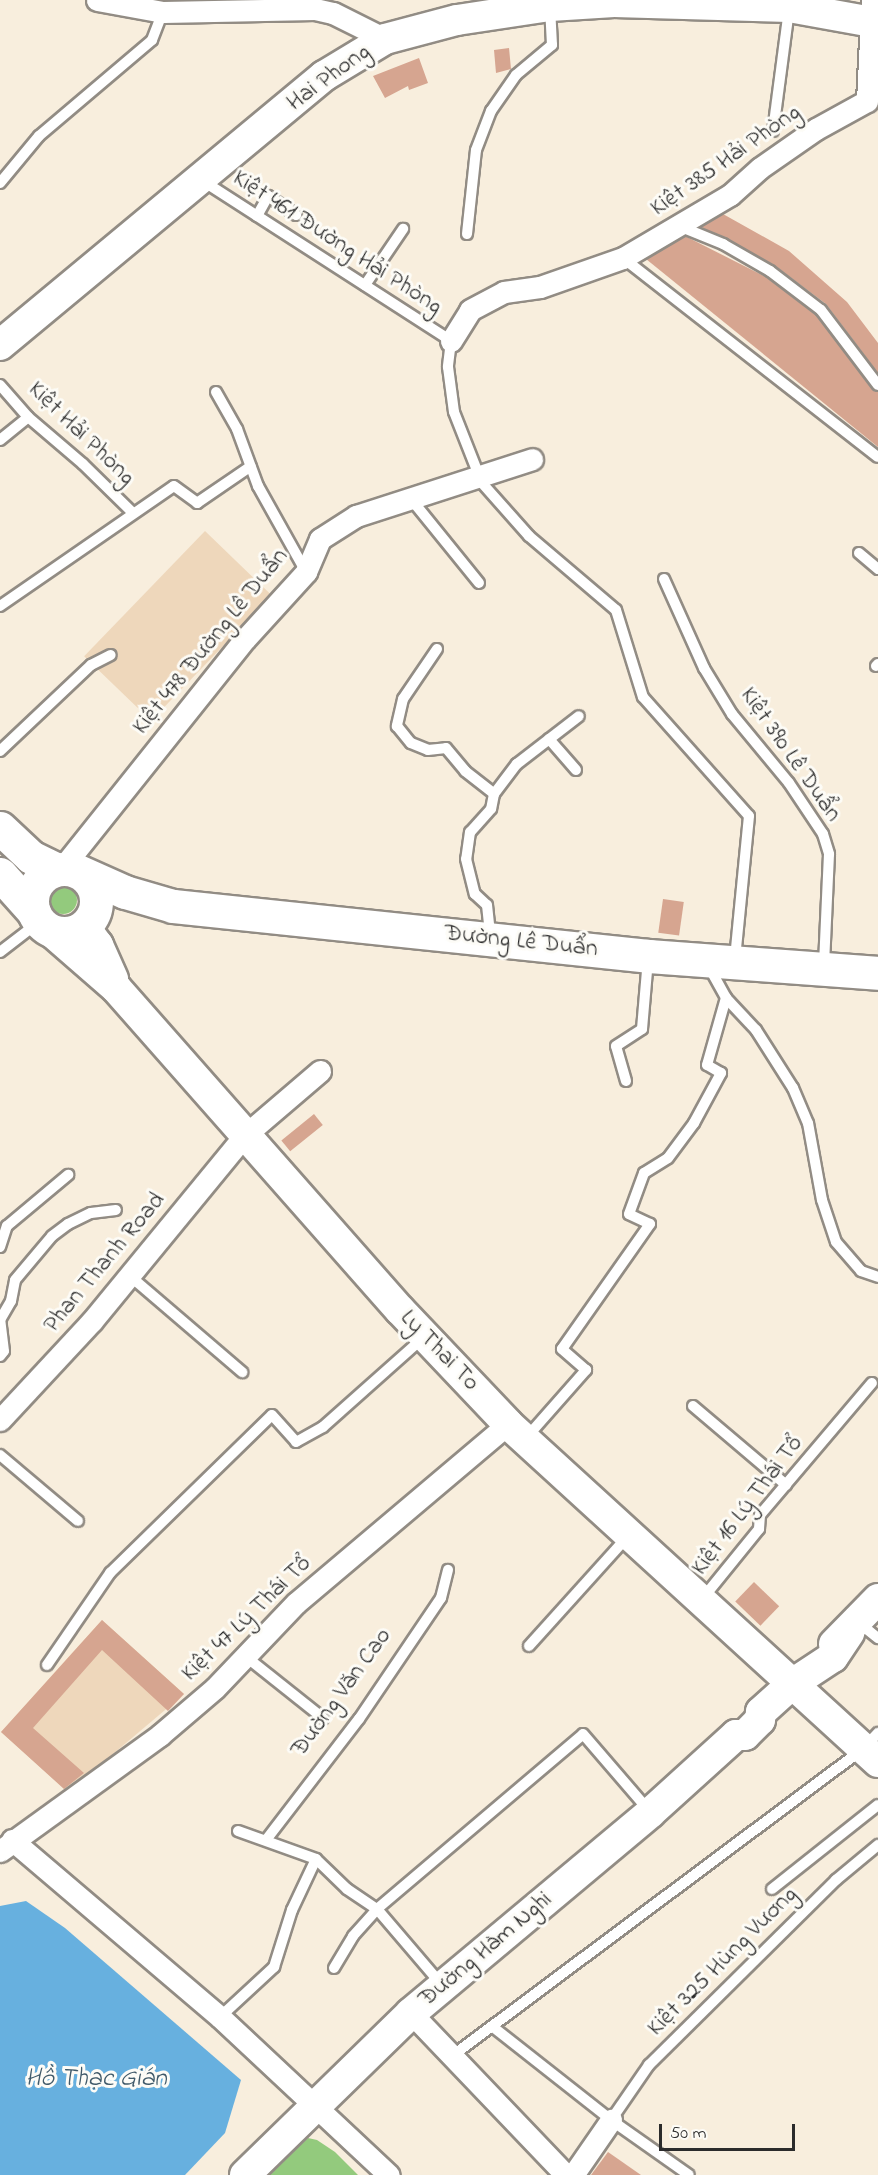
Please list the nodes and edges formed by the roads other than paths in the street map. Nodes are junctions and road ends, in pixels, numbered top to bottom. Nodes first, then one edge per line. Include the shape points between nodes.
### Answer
1 (97, 0) edge
2 (634, 1) edge
3 (550, 3) edge
4 (752, 3) edge
5 (133, 4) edge
6 (277, 4) edge
7 (789, 7) junction
8 (163, 12) junction
9 (873, 14) edge
10 (385, 39) junction
11 (773, 131) dead end
12 (200, 179) junction
13 (0, 183) edge
14 (296, 214) dead end
15 (257, 216) junction
16 (679, 226) junction
17 (403, 229) dead end
18 (467, 234) dead end
19 (623, 258) junction
20 (364, 285) junction
21 (4, 336) edge
22 (451, 341) junction
23 (0, 385) edge
24 (878, 385) edge
25 (216, 392) dead end
26 (28, 417) junction
27 (0, 440) edge
28 (878, 458) edge
29 (532, 459) dead end
30 (250, 466) junction
31 (478, 474) junction
32 (411, 499) junction
33 (133, 513) junction
34 (859, 553) dead end
35 (878, 569) edge
36 (306, 572) junction
37 (664, 579) dead end
38 (478, 583) dead end
39 (0, 606) edge
40 (437, 649) dead end
41 (111, 655) dead end
42 (579, 716) dead end
43 (549, 739) junction
44 (0, 751) edge
45 (576, 770) dead end
46 (494, 794) junction
47 (0, 828) edge
48 (65, 869) junction
49 (0, 874) edge
50 (165, 904) junction
51 (60, 923) junction
52 (490, 938) junction
53 (0, 952) edge
54 (648, 956) junction
55 (720, 962) junction
56 (824, 968) junction
57 (878, 973) edge
58 (726, 998) junction
59 (320, 1071) dead end
60 (626, 1081) dead end
61 (244, 1136) junction
62 (68, 1175) dead end
63 (116, 1210) dead end
64 (0, 1247) edge
65 (130, 1276) junction
66 (878, 1277) edge
67 (0, 1295) edge
68 (11, 1301) junction
69 (425, 1336) junction
70 (0, 1356) edge
71 (242, 1372) dead end
72 (872, 1383) dead end
73 (693, 1406) dead end
74 (0, 1420) edge
75 (516, 1432) junction
76 (0, 1455) edge
77 (786, 1485) junction
78 (78, 1521) dead end
79 (630, 1533) junction
80 (448, 1570) dead end
81 (703, 1598) junction
82 (878, 1599) edge
83 (862, 1631) edge
84 (529, 1646) dead end
85 (245, 1656) junction
86 (47, 1665) dead end
87 (792, 1684) junction
88 (323, 1718) dead end
89 (873, 1748) edge
90 (878, 1805) edge
91 (650, 1813) junction
92 (238, 1831) dead end
93 (266, 1840) junction
94 (878, 1845) edge
95 (4, 1847) edge
96 (316, 1859) junction
97 (772, 1889) dead end
98 (377, 1909) junction
99 (334, 1968) dead end
100 (443, 1986) junction
101 (411, 2013) junction
102 (220, 2017) junction
103 (493, 2027) junction
104 (452, 2056) junction
105 (317, 2107) junction
106 (611, 2120) junction
107 (245, 2175) edge
108 (389, 2175) edge
109 (566, 2175) edge
110 (573, 2175) edge
111 (689, 2175) edge

1 - 5 street
2 - 3 street, Hai Phong
2 - 4 street, Hai Phong
3 - 10 street, Hai Phong via 457,15
3 - 18 lane via 552,45 516,75 491,111 476,150
4 - 7 street, Hai Phong
5 - 8 street
6 - 8 street
6 - 10 street via 333,13
7 - 9 street, Hai Phong
7 - 11 lane
8 - 13 lane via 152,40 39,136
9 - 16 street, Kiệt 385 Hải Phòng via 867,101 816,129 760,168 730,195
10 - 12 street, Hai Phong via 324,76
12 - 15 lane, Kiệt 461 Đường Hải Phòng
12 - 21 street, Hai Phong
14 - 15 lane via 268,196
15 - 20 lane, Kiệt 461 Đường Hải Phòng
16 - 19 street, Kiệt 385 Hải Phòng
16 - 24 lane via 742,255 821,310
17 - 20 lane
19 - 22 street, Kiệt 385 Hải Phòng via 540,287 504,292 470,310
19 - 28 lane
20 - 22 lane, Kiệt 461 Đường Hải Phòng
22 - 31 lane via 448,368 453,412
23 - 26 lane, Kiệt Hải Phòng
25 - 30 lane via 237,429
26 - 27 lane
26 - 33 lane, Kiệt Hải Phòng
29 - 31 street, Kiệt 478 Đường Lê Duẩn
30 - 33 lane via 197,503 174,486
30 - 36 lane
31 - 32 street, Kiệt 478 Đường Lê Duẩn
31 - 55 lane via 529,536 616,610 644,697 749,816
32 - 36 street, Kiệt 478 Đường Lê Duẩn via 356,516 320,539
32 - 38 lane
33 - 39 lane
34 - 35 lane
36 - 48 street, Kiệt 478 Đường Lê Duẩn via 245,639
37 - 56 lane, Kiệt 390 Lê Duẩn via 704,668 732,714 789,783 823,834 829,854
40 - 46 lane via 403,699 397,726 411,743 428,750 446,748 465,771
41 - 44 lane via 91,664
42 - 43 lane
43 - 45 lane
43 - 46 lane via 517,764
46 - 52 lane via 491,809 470,832 466,859 475,894 487,905
47 - 48 main road, Đường Lê Duẩn via 31,857
48 - 50 main road, Đường Lê Duẩn
48 - 51 main road via 46,873 33,891
48 - 51 main road via 95,894
49 - 51 main road
50 - 51 main road, Đường Lê Duẩn
50 - 52 main road, Đường Lê Duẩn
51 - 53 lane
51 - 61 street, Ly Thai To
52 - 54 main road, Đường Lê Duẩn
54 - 55 main road, Đường Lê Duẩn
54 - 60 lane via 642,1029 616,1046
55 - 56 main road, Đường Lê Duẩn
55 - 58 lane
56 - 57 main road, Đường Lê Duẩn
58 - 66 lane via 756,1030 793,1088 808,1123 822,1200 836,1242 861,1271
58 - 75 lane via 707,1065 721,1073 694,1123 668,1158 644,1173 629,1214 650,1224 562,1348 586,1370
59 - 61 street, Phan Thanh Road
61 - 65 street, Phan Thanh Road
61 - 69 street, Ly Thai To
62 - 64 lane via 7,1226
63 - 68 lane via 91,1213 52,1236 15,1280
65 - 71 lane
65 - 74 street, Phan Thanh Road
67 - 68 lane
68 - 70 lane via 0,1320 4,1351
69 - 75 street, Ly Thai To
69 - 86 lane via 323,1427 296,1442 272,1415 110,1573
72 - 77 lane, Kiệt 16 Lý Thái Tổ
73 - 77 lane
75 - 79 street, Ly Thai To
75 - 85 street, Kiệt 47 Lý Thái Tổ via 296,1603
76 - 78 lane
77 - 81 lane, Kiệt 16 Lý Thái Tổ via 760,1515 759,1529
79 - 81 street, Ly Thai To
79 - 84 lane
80 - 93 lane, Đường Văn Cao via 441,1598 359,1719
81 - 87 street, Ly Thai To
82 - 83 street, Đường Hàm Nghi
83 - 87 street, Đường Hàm Nghi via 833,1658
85 - 88 lane
85 - 95 street, Kiệt 47 Lý Thái Tổ via 160,1735
87 - 89 street, Ly Thai To
87 - 91 street, Đường Hàm Nghi via 761,1712 753,1711 736,1726 736,1735
89 - 103 lane
90 - 97 lane
91 - 98 lane via 583,1734
91 - 100 street, Đường Hàm Nghi
92 - 93 lane
93 - 96 lane
94 - 106 lane, Kiệt 325 Hùng Vương via 836,1880 649,2065
95 - 102 street
96 - 98 lane via 346,1889
96 - 102 lane via 292,1910 274,1967
98 - 99 lane via 353,1936
98 - 100 lane
100 - 101 street, Đường Hàm Nghi
101 - 104 street
101 - 105 street, Đường Hàm Nghi
102 - 105 street
103 - 104 lane
103 - 106 lane
104 - 109 street
105 - 107 street, Đường Hàm Nghi
105 - 108 street
106 - 110 street
106 - 111 lane

